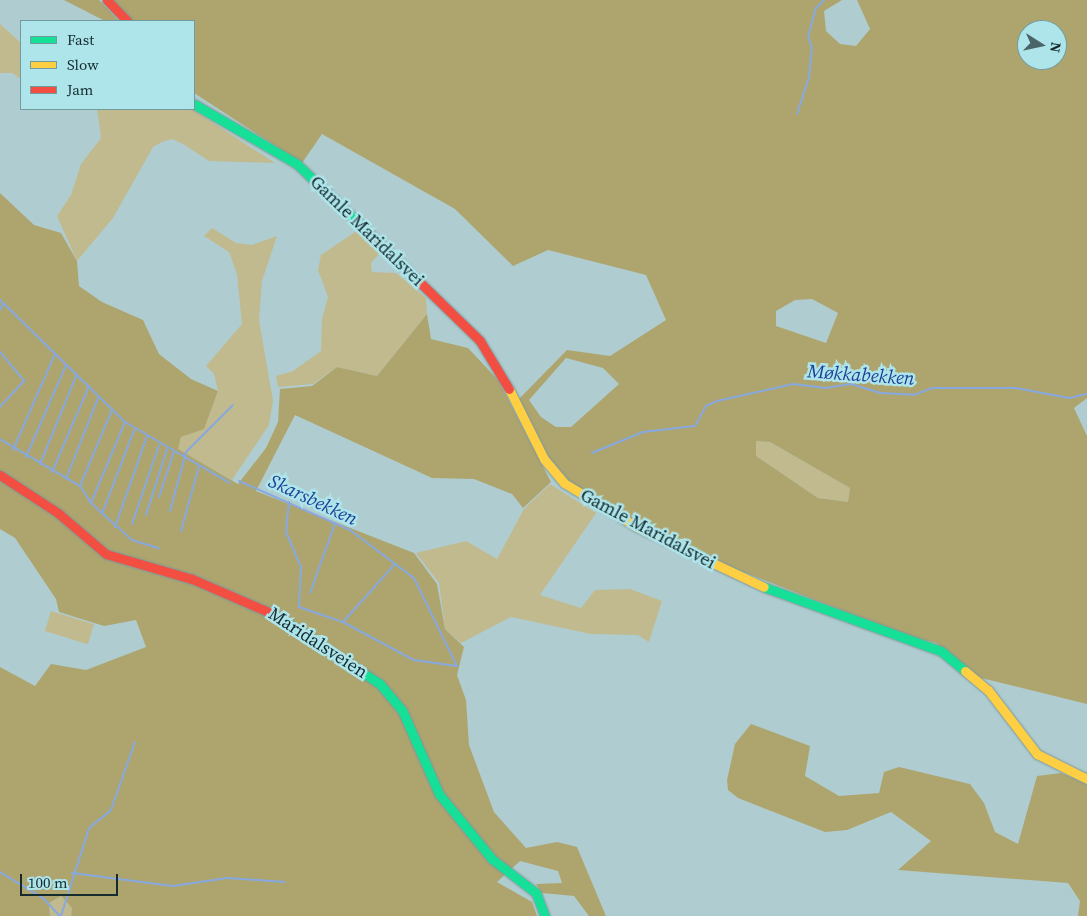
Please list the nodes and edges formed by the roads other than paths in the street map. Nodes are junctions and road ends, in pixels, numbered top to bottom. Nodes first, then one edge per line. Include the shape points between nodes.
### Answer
1 (107, 0) edge
2 (126, 20) edge
3 (195, 105) edge
4 (0, 475) edge
5 (1087, 779) edge
6 (544, 916) edge

1 - 2 street
3 - 5 street, Gamle Maridalsvei via 296,164 480,341 502,374 544,459 564,482 637,527 749,582 941,651 988,690 1036,754
4 - 6 street, Maridalsveien via 58,513 110,556 192,579 253,603 380,684 402,710 439,794 492,859 536,893

